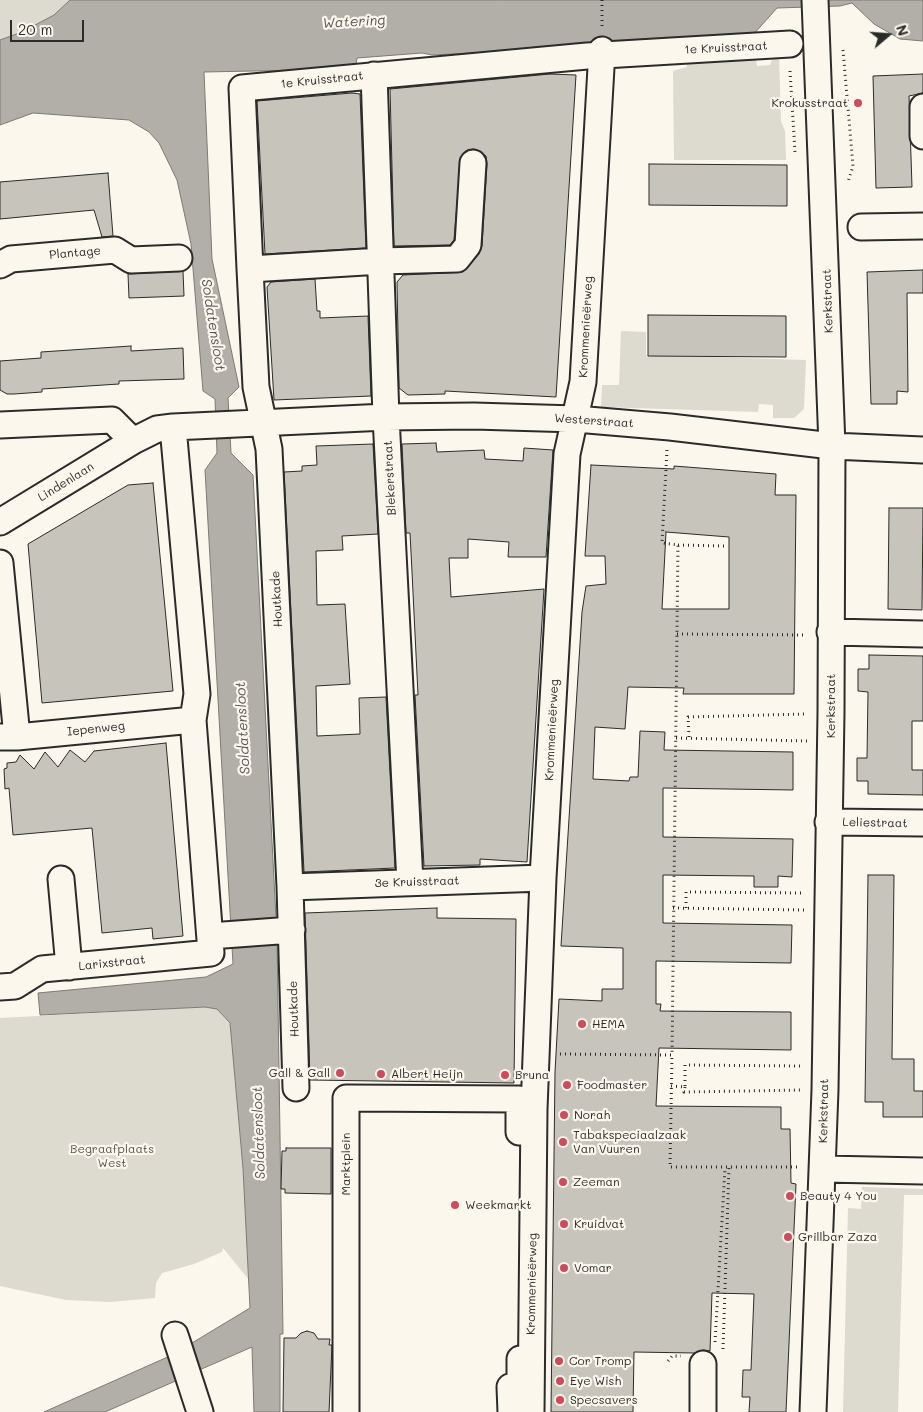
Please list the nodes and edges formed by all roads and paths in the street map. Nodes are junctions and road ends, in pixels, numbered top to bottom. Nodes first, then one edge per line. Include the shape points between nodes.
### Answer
1 (815, 7) edge
2 (790, 44) dead end
3 (602, 52) junction
4 (374, 75) junction
5 (923, 107) edge
6 (923, 136) edge
7 (473, 163) dead end
8 (923, 226) edge
9 (861, 227) dead end
10 (179, 258) dead end
11 (381, 261) junction
12 (0, 265) edge
13 (250, 269) junction
14 (386, 417) junction
15 (576, 420) junction
16 (264, 422) junction
17 (0, 425) edge
18 (670, 426) junction
19 (173, 427) junction
20 (133, 441) junction
21 (832, 446) junction
22 (923, 450) edge
23 (0, 522) edge
24 (678, 544) junction
25 (724, 546) dead end
26 (0, 563) edge
27 (830, 632) junction
28 (677, 634) junction
29 (923, 634) edge
30 (831, 713) junction
31 (193, 720) junction
32 (8, 737) edge
33 (676, 738) junction
34 (689, 738) junction
35 (830, 742) junction
36 (828, 822) junction
37 (923, 823) edge
38 (543, 878) junction
39 (61, 879) dead end
40 (410, 882) junction
41 (290, 887) junction
42 (827, 902) junction
43 (673, 908) junction
44 (686, 908) junction
45 (285, 930) junction
46 (218, 936) junction
47 (69, 967) junction
48 (0, 987) edge
49 (537, 1054) junction
50 (672, 1055) junction
51 (825, 1078) junction
52 (671, 1086) junction
53 (685, 1087) junction
54 (296, 1088) dead end
55 (376, 1107) dead end
56 (526, 1109) junction
57 (727, 1167) junction
58 (823, 1169) junction
59 (923, 1171) edge
60 (175, 1335) dead end
61 (713, 1358) junction
62 (200, 1412) edge
63 (346, 1412) edge
64 (510, 1412) edge
65 (530, 1412) edge
66 (703, 1412) edge
67 (813, 1412) edge

1 - 21 street, Kerkstraat
2 - 3 street, 1e Kruisstraat
3 - 4 street, 1e Kruisstraat
3 - 15 street, Krommenieërweg via 583,382
4 - 11 street, Blekerstraat
4 - 13 street, 1e Kruisstraat via 242,88
5 - 6 street
7 - 11 street via 468,245 457,259
8 - 9 street
10 - 12 street, Plantage via 131,260 115,250 11,259
11 - 13 street
11 - 14 street, Blekerstraat
13 - 16 street, Houtkade via 256,387
14 - 15 street, Westerstraat
14 - 16 street, Westerstraat
14 - 40 street, Blekerstraat
15 - 18 street, Westerstraat
15 - 38 street, Krommenieërweg via 567,454
16 - 19 street, Lindenlaan
16 - 41 street, Houtkade via 269,449
17 - 20 street via 112,420
18 - 21 street, Westerstraat
18 - 24 path via 662,544
19 - 20 street, Lindenlaan via 157,429
19 - 31 street via 197,694
20 - 23 street, Lindenlaan
21 - 22 street, Westerstraat
21 - 27 street, Kerkstraat
24 - 25 path
24 - 28 path
26 - 32 street
27 - 28 path via 811,635
27 - 29 street
27 - 30 street, Kerkstraat
28 - 33 path
30 - 34 path via 688,717
30 - 35 street, Kerkstraat
31 - 32 street, Iepenweg
31 - 46 street
33 - 34 path
33 - 43 path
34 - 35 path
35 - 36 street, Kerkstraat
36 - 37 street, Leliestraat
36 - 42 street, Kerkstraat
38 - 40 street, 3e Kruisstraat
38 - 49 street, Krommenieërweg
39 - 47 street
40 - 41 street, 3e Kruisstraat
41 - 45 street, Houtkade
42 - 44 path
42 - 44 path via 686,892
42 - 51 street, Kerkstraat
43 - 44 path
43 - 50 path
45 - 46 street
45 - 54 street, Houtkade
46 - 47 street, Larixstraat via 211,953
47 - 48 street, Larixstraat via 42,969 15,986
49 - 50 path
49 - 56 street, Krommenieërweg
50 - 52 path
51 - 53 path via 684,1092
51 - 53 path via 685,1065
51 - 58 street, Kerkstraat
52 - 53 path
52 - 57 path via 670,1167
55 - 56 street
56 - 63 street, Marktplein via 519,1099 346,1098
56 - 64 street via 520,1387 510,1387
56 - 65 street, Krommenieërweg
57 - 58 path
57 - 61 path
57 - 61 path
58 - 59 street
58 - 67 street, Kerkstraat
60 - 62 street
61 - 66 street

